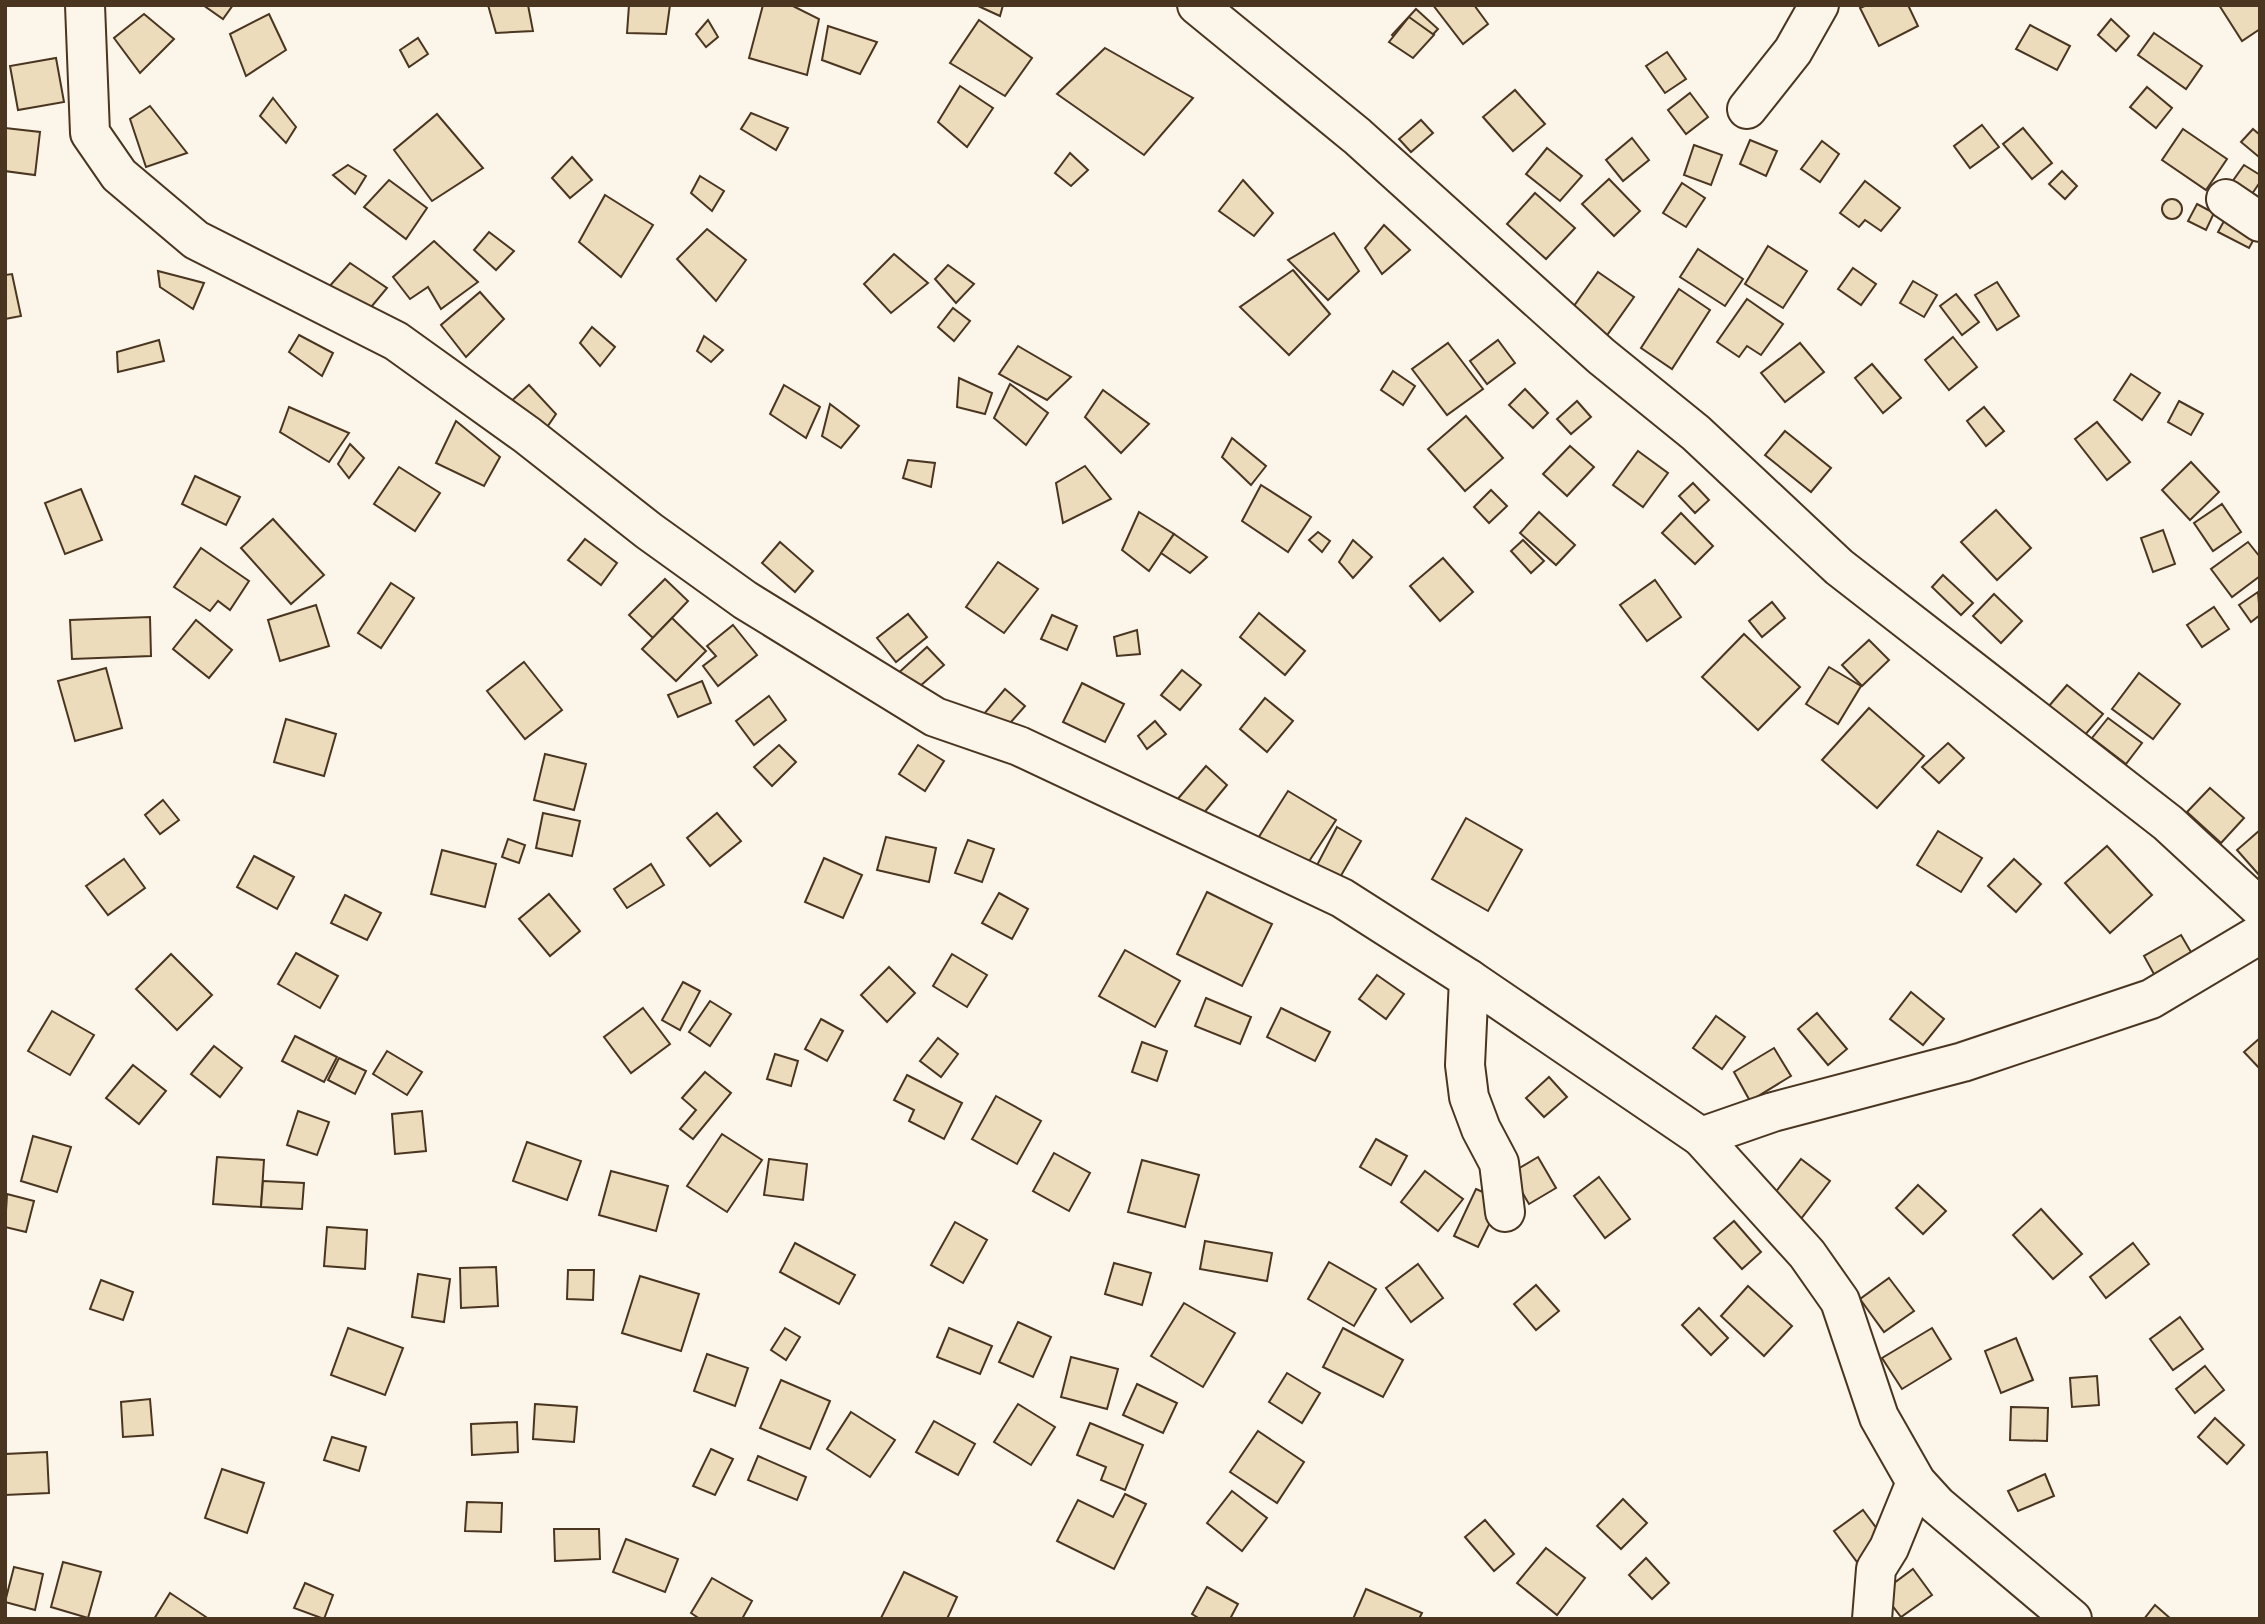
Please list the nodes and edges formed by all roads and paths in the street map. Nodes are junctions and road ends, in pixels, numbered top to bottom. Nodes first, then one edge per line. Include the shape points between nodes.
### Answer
1 (85, 5) edge
2 (1197, 5) edge
3 (1819, 5) edge
4 (1747, 110) dead end
5 (2226, 199) dead end
6 (2260, 222) edge
7 (2260, 908) edge
8 (2260, 934) edge
9 (1469, 979) junction
10 (1701, 1137) junction
11 (1505, 1212) dead end
12 (1916, 1482) junction
13 (1872, 1619) edge
14 (2072, 1619) edge

1 - 9 street via 90,133 119,175 196,240 396,341 746,600 935,717 1019,746 1342,898
2 - 7 street via 1357,136 1601,356 1696,433 1839,567 2168,823
3 - 4 street via 1793,51
5 - 6 street
8 - 10 street via 2151,999 1963,1062 1773,1112
9 - 10 street
9 - 11 street via 1465,1065 1469,1097 1499,1163
10 - 12 street via 1807,1254 1840,1301 1879,1417
12 - 13 street via 1876,1569
12 - 14 street

